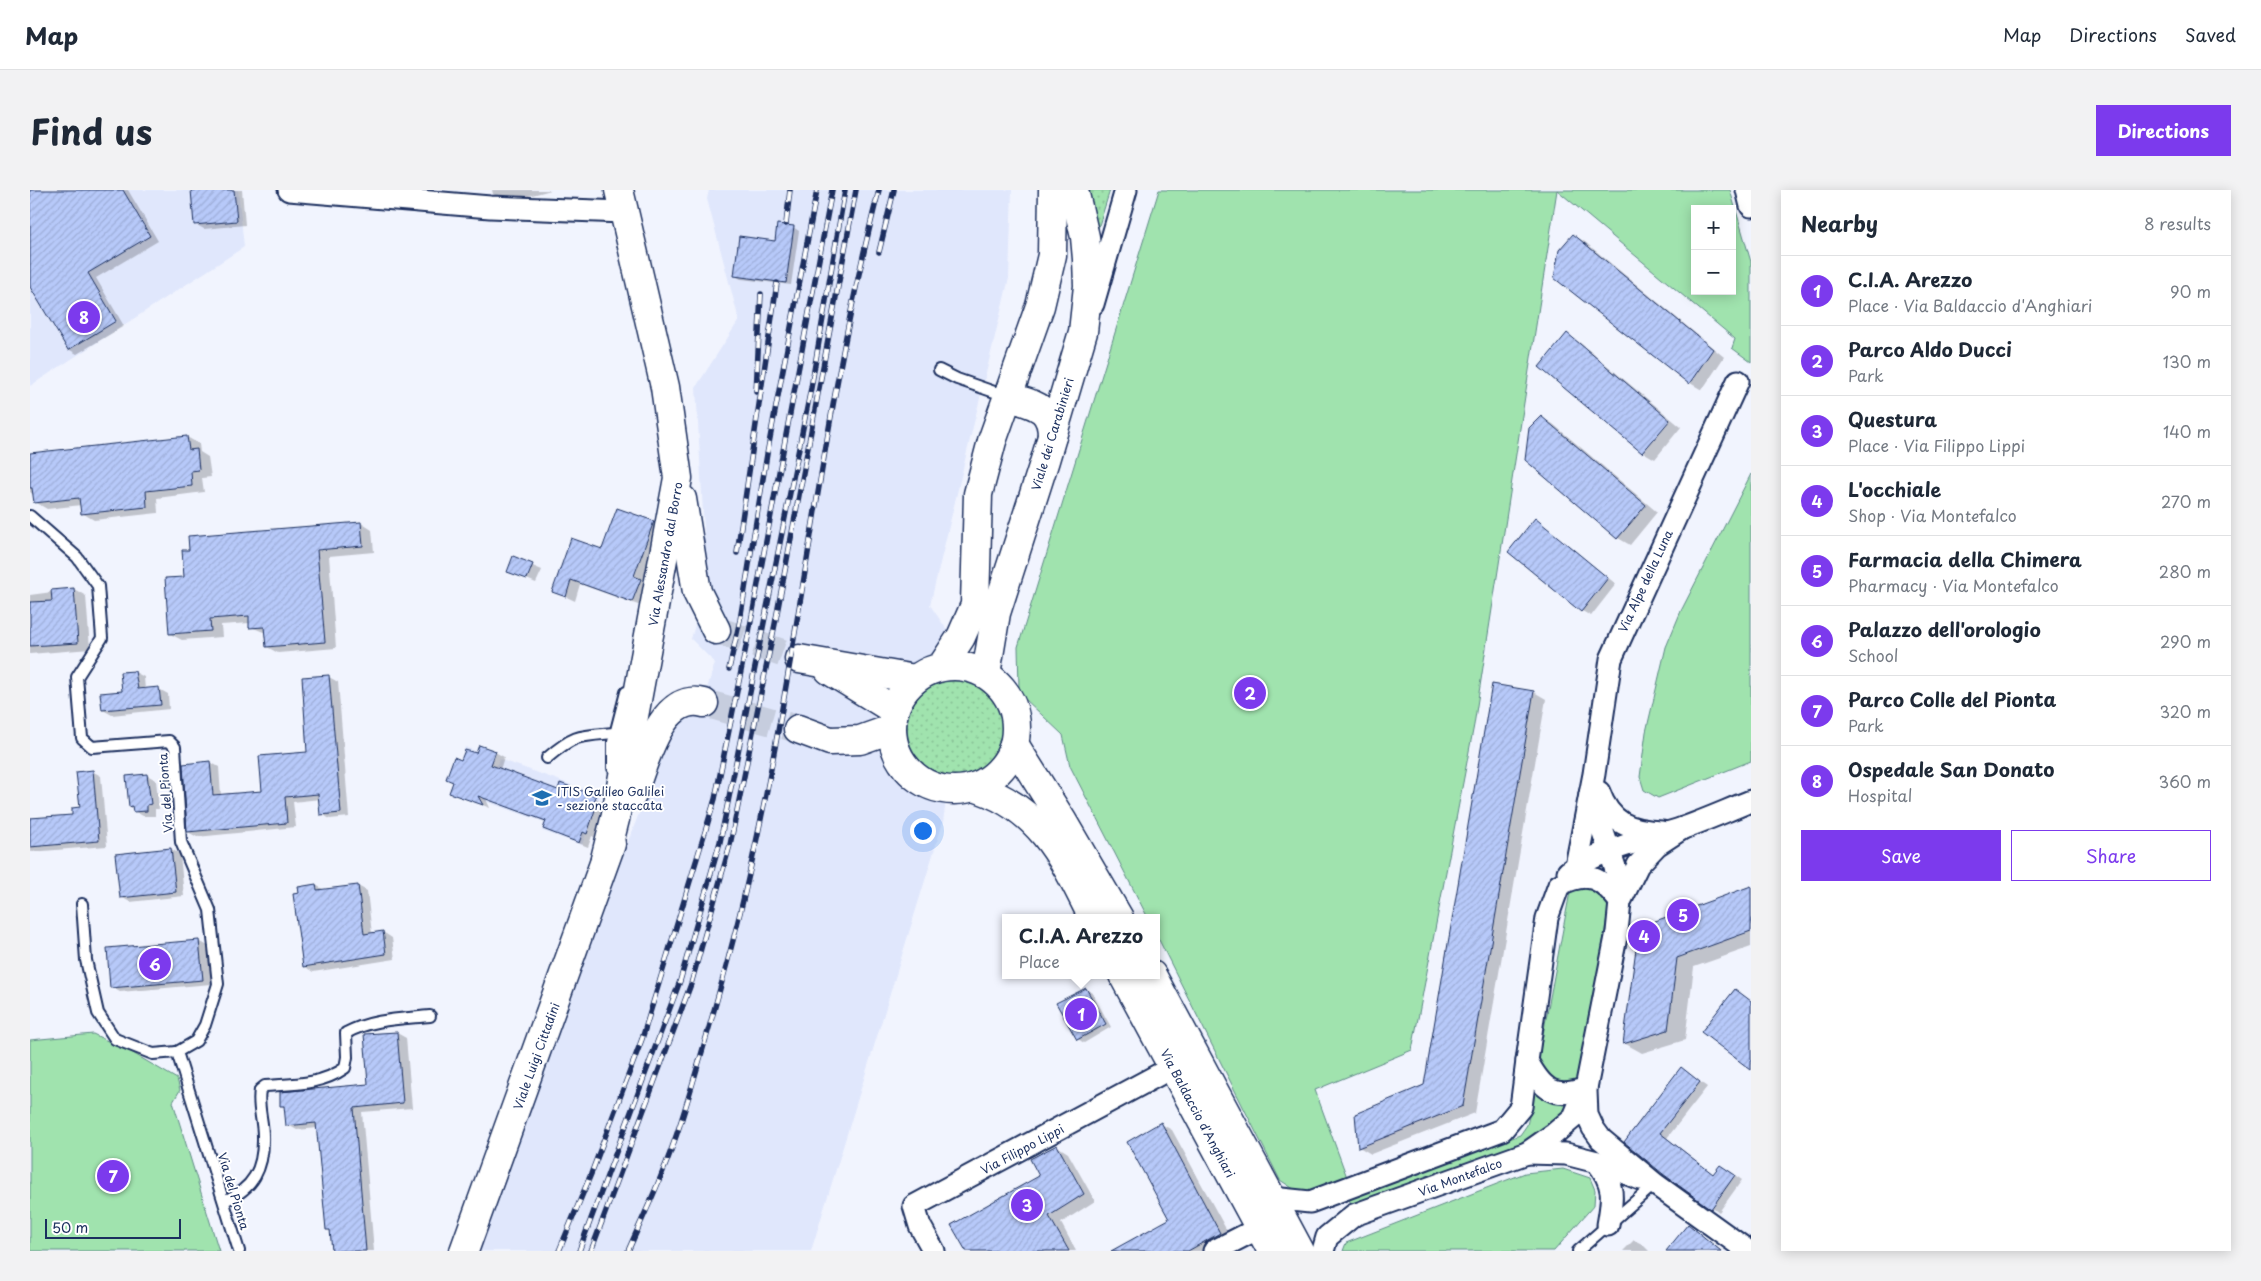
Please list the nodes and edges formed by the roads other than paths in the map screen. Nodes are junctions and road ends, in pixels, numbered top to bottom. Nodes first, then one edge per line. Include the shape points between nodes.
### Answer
1 (289, 190) edge
2 (1053, 190) edge
3 (1074, 190) edge
4 (1126, 190) edge
5 (1747, 190) edge
6 (621, 201) edge
7 (1751, 206) edge
8 (1082, 332) junction
9 (939, 370) dead end
10 (1738, 381) dead end
11 (1007, 396) junction
12 (1052, 436) junction
13 (678, 478) junction
14 (30, 516) edge
15 (640, 620) dead end
16 (716, 630) tunnel mouth
17 (942, 666) junction
18 (986, 674) junction
19 (915, 679) junction
20 (628, 684) dead end
21 (702, 702) tunnel mouth
22 (892, 720) junction
23 (798, 730) tunnel mouth
24 (615, 733) junction
25 (1014, 744) junction
26 (547, 758) dead end
27 (1592, 783) junction
28 (974, 787) junction
29 (1751, 801) edge
30 (615, 819) junction
31 (1676, 830) junction
32 (1609, 852) junction
33 (605, 859) junction
34 (1576, 866) junction
35 (1559, 884) junction
36 (1620, 902) junction
37 (82, 904) dead end
38 (1091, 914) edge
39 (1117, 914) edge
40 (1125, 979) edge
41 (1154, 979) edge
42 (430, 1016) dead end
43 (177, 1052) junction
44 (1527, 1061) junction
45 (1173, 1067) junction
46 (1586, 1088) junction
47 (1527, 1153) junction
48 (1597, 1162) junction
49 (1654, 1184) junction
50 (1272, 1198) junction
51 (224, 1201) junction
52 (1608, 1225) junction
53 (1259, 1228) junction
54 (239, 1251) edge
55 (464, 1251) edge
56 (934, 1251) edge
57 (1214, 1251) edge
58 (1272, 1251) edge
59 (1300, 1251) edge
60 (1323, 1251) edge
61 (1578, 1251) edge
62 (1748, 1251) edge

1 - 6 street via 490,208
2 - 11 main road via 1052,255 1040,306
3 - 8 main road, Viale dei Carabinieri via 1087,259 1088,286
4 - 8 street
5 - 7 street
6 - 13 main road, Via Alessandro dal Borro via 665,387
8 - 12 main road, Viale dei Carabinieri
9 - 11 lane
10 - 27 street, Via Alpe della Luna via 1611,660
11 - 12 main road via 1047,413
11 - 17 main road via 978,494 974,605 961,637
12 - 18 main road, Viale dei Carabinieri via 996,613
13 - 15 lane
13 - 16 main road via 697,592
13 - 30 main road, Via Alessandro dal Borro
14 - 43 lane, Via del Pionta via 77,557 98,586 102,638 77,677 82,738 92,746 170,740 175,746 181,842 210,910 218,984 205,1025 196,1041
17 - 18 main road via 972,668
17 - 19 main road
18 - 25 main road via 1001,687 1012,705 1016,724
19 - 22 main road via 902,693
19 - 22 main road via 799,659 831,671
20 - 24 lane
21 - 33 main road via 690,700 675,708 662,722
22 - 23 main road via 860,740 830,741
22 - 28 main road via 895,748 904,766 924,783 949,790
24 - 26 lane via 583,735 568,740
24 - 30 lane
25 - 28 main road via 1000,771
25 - 39 main road
27 - 31 street, Via Montefalco via 1604,806 1623,826 1644,832
27 - 32 street
27 - 34 street, Via Alpe della Luna
28 - 38 main road via 998,794 1045,833 1066,864
29 - 31 street, Via Montefalco
30 - 33 main road, Via Alessandro dal Borro
31 - 32 street, Via Montefalco
31 - 36 street, Via Montefalco via 1638,865
32 - 34 street, Via Montefalco
32 - 36 street via 1618,876
33 - 55 main road, Viale Luigi Cittadini
34 - 35 street, Via Montefalco via 1565,874
35 - 36 street via 1575,876 1599,880
35 - 44 street, Via Montefalco via 1547,918
36 - 46 street, Via Montefalco
37 - 43 lane, Via del Pionta via 86,960 102,1020 115,1039 153,1054
40 - 45 main road, Via Baldaccio d'Anghiari
41 - 50 main road, Via Baldaccio d'Anghiari
42 - 51 lane via 359,1026 346,1033 345,1068 332,1077 265,1086 260,1090 258,1100 263,1137 255,1179 241,1194
43 - 51 lane, Via del Pionta
44 - 46 street via 1547,1090 1570,1094
44 - 50 street, Via Montefalco via 1521,1107 1502,1130 1310,1202
45 - 53 main road, Via Baldaccio d'Anghiari
45 - 56 street, Via Filippo Lippi via 914,1206 920,1226
46 - 47 street, Via Montefalco via 1574,1117
46 - 49 street via 1587,1115 1593,1128
47 - 48 street via 1566,1154
47 - 60 street, Via Montefalco via 1354,1215 1327,1237
48 - 49 street
48 - 52 street via 1611,1186
49 - 52 lane
49 - 62 street
50 - 59 main road, Via Baldaccio d'Anghiari
51 - 54 lane, Via del Pionta
52 - 61 lane
53 - 57 street
53 - 58 main road, Via Baldaccio d'Anghiari

